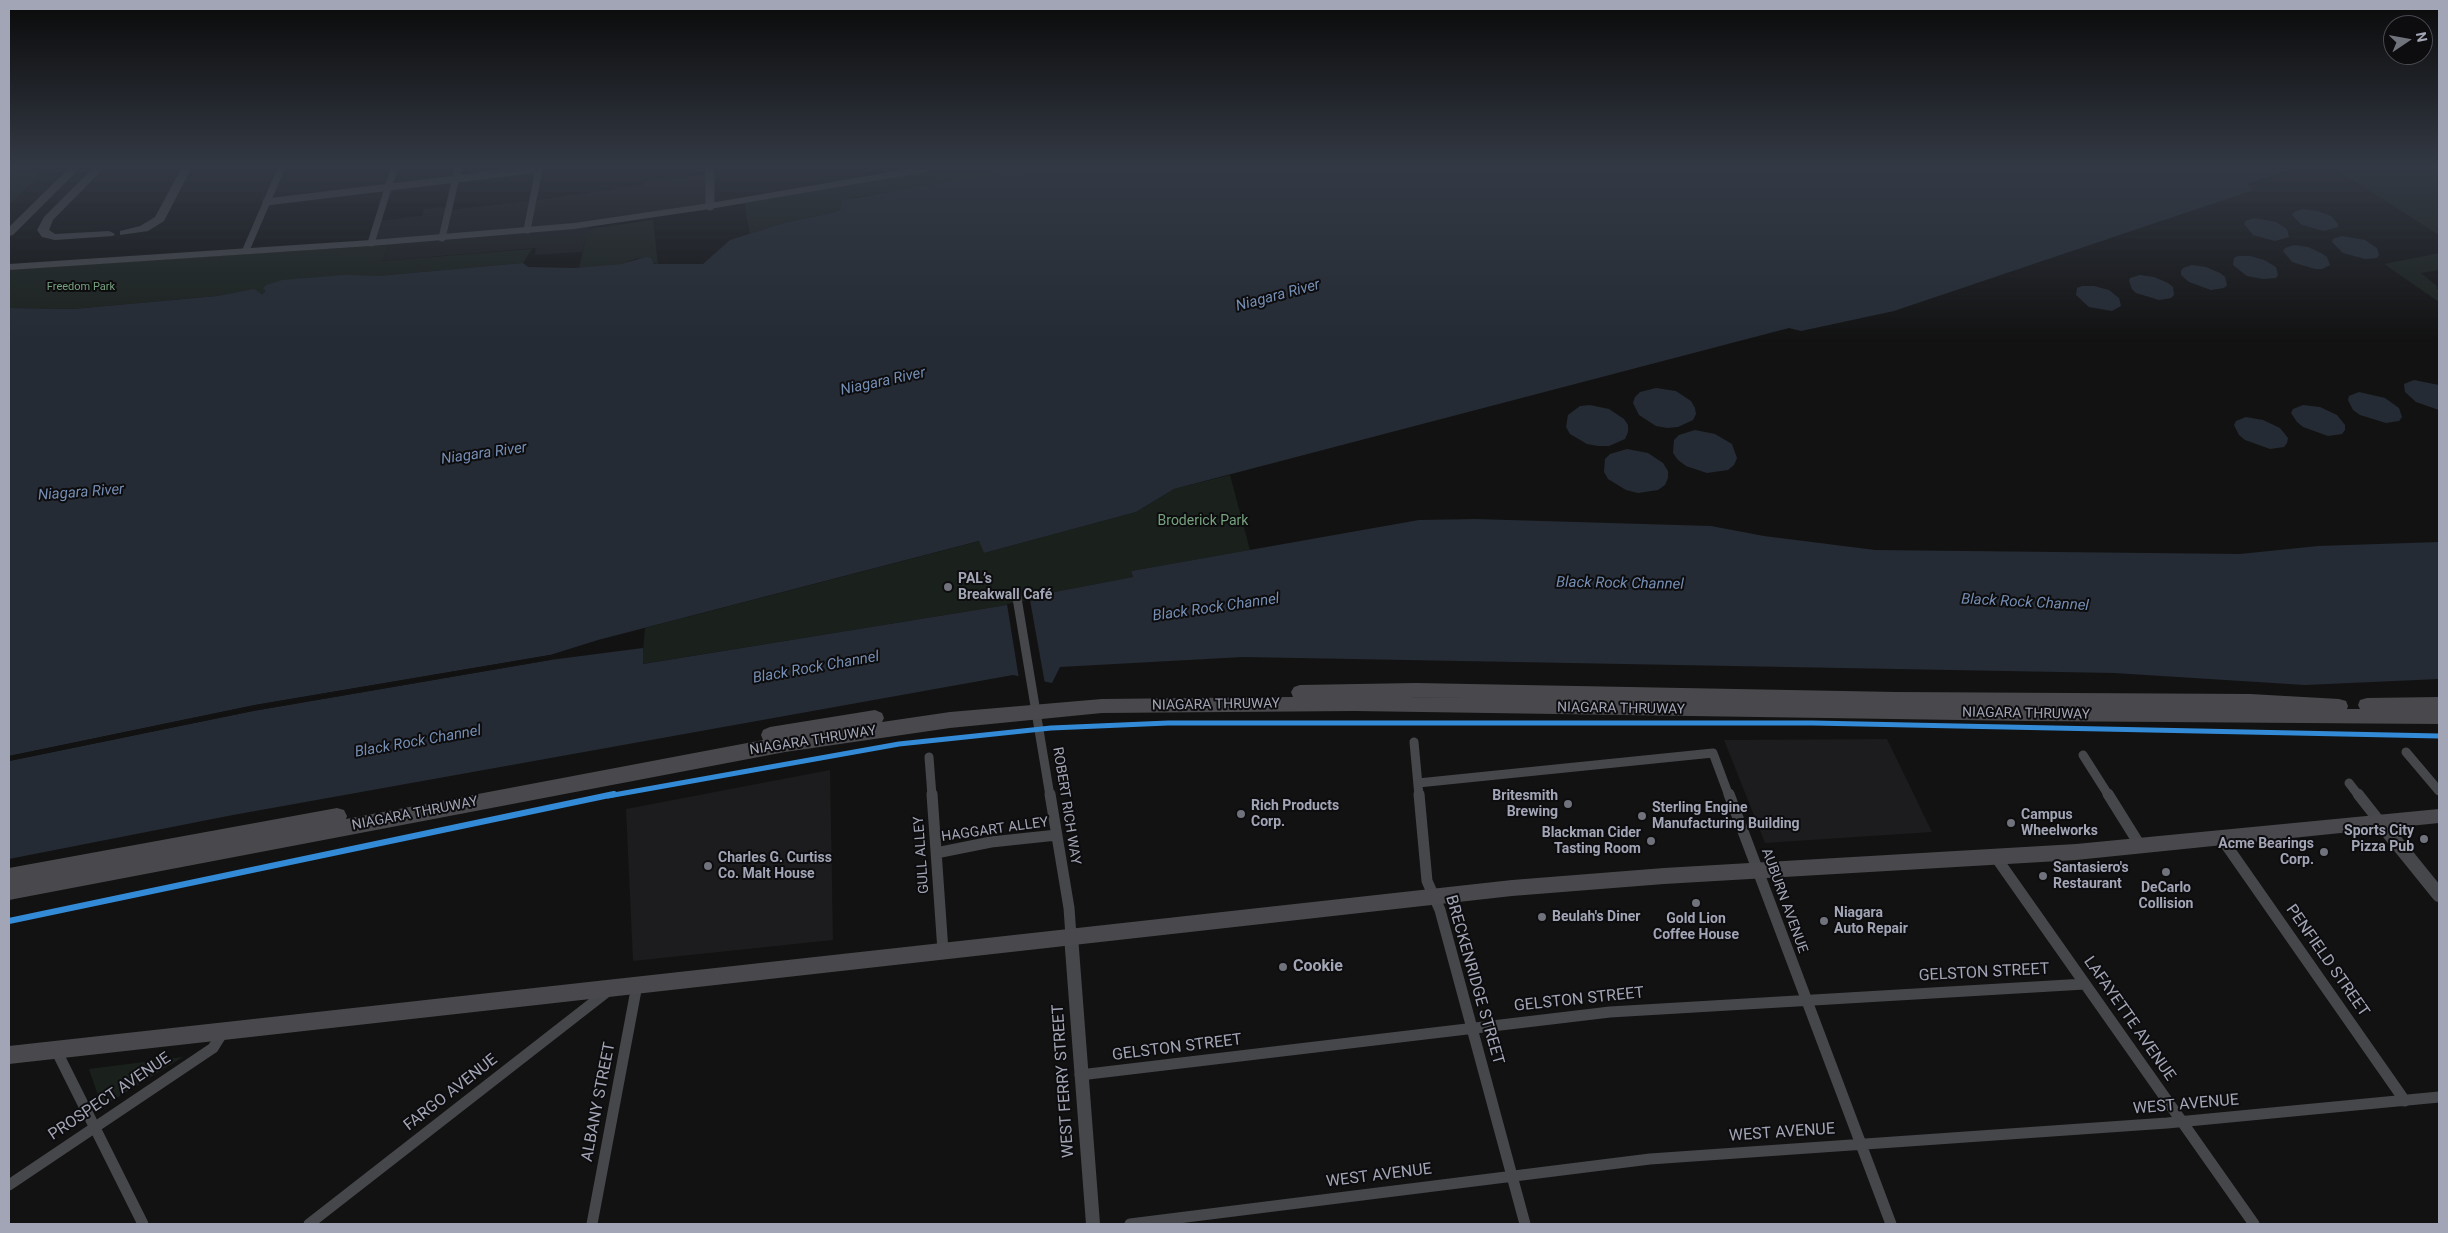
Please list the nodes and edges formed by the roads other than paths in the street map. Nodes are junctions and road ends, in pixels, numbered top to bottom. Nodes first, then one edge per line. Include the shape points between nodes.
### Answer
1 (45, 227) edge
2 (148, 227) edge
3 (256, 227) edge
4 (376, 227) edge
5 (445, 227) edge
6 (528, 227) edge
7 (562, 227) edge
8 (527, 230) junction
9 (124, 233) dead end
10 (109, 234) dead end
11 (442, 238) junction
12 (371, 243) junction
13 (246, 250) junction
14 (9, 266) edge
15 (1016, 592) dead end
16 (1046, 701) junction
17 (2439, 704) edge
18 (1014, 707) junction
19 (2439, 717) edge
20 (1414, 742) dead end
21 (2406, 752) dead end
22 (2083, 755) dead end
23 (929, 757) dead end
24 (1418, 783) junction
25 (2350, 783) dead end
26 (2439, 791) edge
27 (2439, 816) edge
28 (2380, 822) junction
29 (1057, 835) junction
30 (2222, 839) junction
31 (2141, 847) junction
32 (936, 853) junction
33 (1995, 856) junction
34 (1757, 870) junction
35 (9, 877) edge
36 (9, 891) edge
37 (2439, 895) edge
38 (1434, 897) junction
39 (1071, 936) junction
40 (943, 951) junction
41 (2085, 984) junction
42 (637, 985) junction
43 (612, 988) junction
44 (1805, 1000) junction
45 (1471, 1029) junction
46 (223, 1031) junction
47 (56, 1050) junction
48 (9, 1055) edge
49 (1080, 1076) junction
50 (2439, 1097) edge
51 (2405, 1101) junction
52 (2182, 1122) junction
53 (93, 1128) junction
54 (1860, 1144) junction
55 (1512, 1175) junction
56 (9, 1185) edge
57 (143, 1224) edge
58 (308, 1224) edge
59 (592, 1224) edge
60 (1092, 1224) edge
61 (1130, 1224) edge
62 (1525, 1224) edge
63 (1891, 1224) edge
64 (2254, 1224) edge

1 - 10 main road via 46,235 55,237
2 - 9 main road
3 - 13 street
4 - 12 street
5 - 11 street
6 - 8 street
7 - 8 main road
8 - 11 main road
11 - 12 main road
12 - 13 main road
13 - 14 main road
15 - 16 street, ROBERT RICH WAY
16 - 17 highway, NIAGARA THRUWAY via 1148,694 1416,690 1886,699 2250,701 2338,706
16 - 18 highway, NIAGARA THRUWAY
16 - 19 highway, NIAGARA THRUWAY via 1112,706 1346,704 2037,715
16 - 29 street, ROBERT RICH WAY
18 - 35 highway, NIAGARA THRUWAY via 815,727
18 - 36 highway, NIAGARA THRUWAY via 785,744
20 - 24 street, BRECKENRIDGE STREET
21 - 26 street
22 - 31 street
23 - 32 street, GULL ALLEY
24 - 34 street, AUBURN AVENUE via 1713,753
24 - 38 street, BRECKENRIDGE STREET via 1427,881
25 - 28 street
27 - 28 main road
28 - 30 main road
28 - 37 street
29 - 32 street, HAGGART ALLEY via 991,842
29 - 39 street, ROBERT RICH WAY
30 - 31 main road
30 - 51 street, PENFIELD STREET
31 - 33 main road
32 - 40 street, GULL ALLEY
33 - 34 main road
33 - 41 street, LAFAYETTE AVENUE
34 - 38 main road via 1553,884
34 - 44 street, AUBURN AVENUE
38 - 39 main road
38 - 45 street, BRECKENRIDGE STREET
39 - 40 main road
39 - 49 street, WEST FERRY STREET
40 - 42 main road
41 - 44 street, GELSTON STREET
41 - 52 street, LAFAYETTE AVENUE
42 - 43 main road
42 - 59 street, ALBANY STREET
43 - 46 main road
43 - 58 street, FARGO AVENUE
44 - 45 street, GELSTON STREET via 1610,1012
44 - 54 street, AUBURN AVENUE
45 - 49 street, GELSTON STREET
45 - 55 street, BRECKENRIDGE STREET
46 - 47 main road
46 - 53 street, PROSPECT AVENUE via 213,1048
47 - 48 main road
47 - 53 street
49 - 60 street, WEST FERRY STREET
50 - 51 street, WEST AVENUE
51 - 52 street, WEST AVENUE
52 - 54 street, WEST AVENUE
52 - 64 street, LAFAYETTE AVENUE
53 - 56 street, PROSPECT AVENUE
53 - 57 street
54 - 55 street, WEST AVENUE via 1650,1159
54 - 63 street, AUBURN AVENUE
55 - 61 street, WEST AVENUE
55 - 62 street, BRECKENRIDGE STREET

